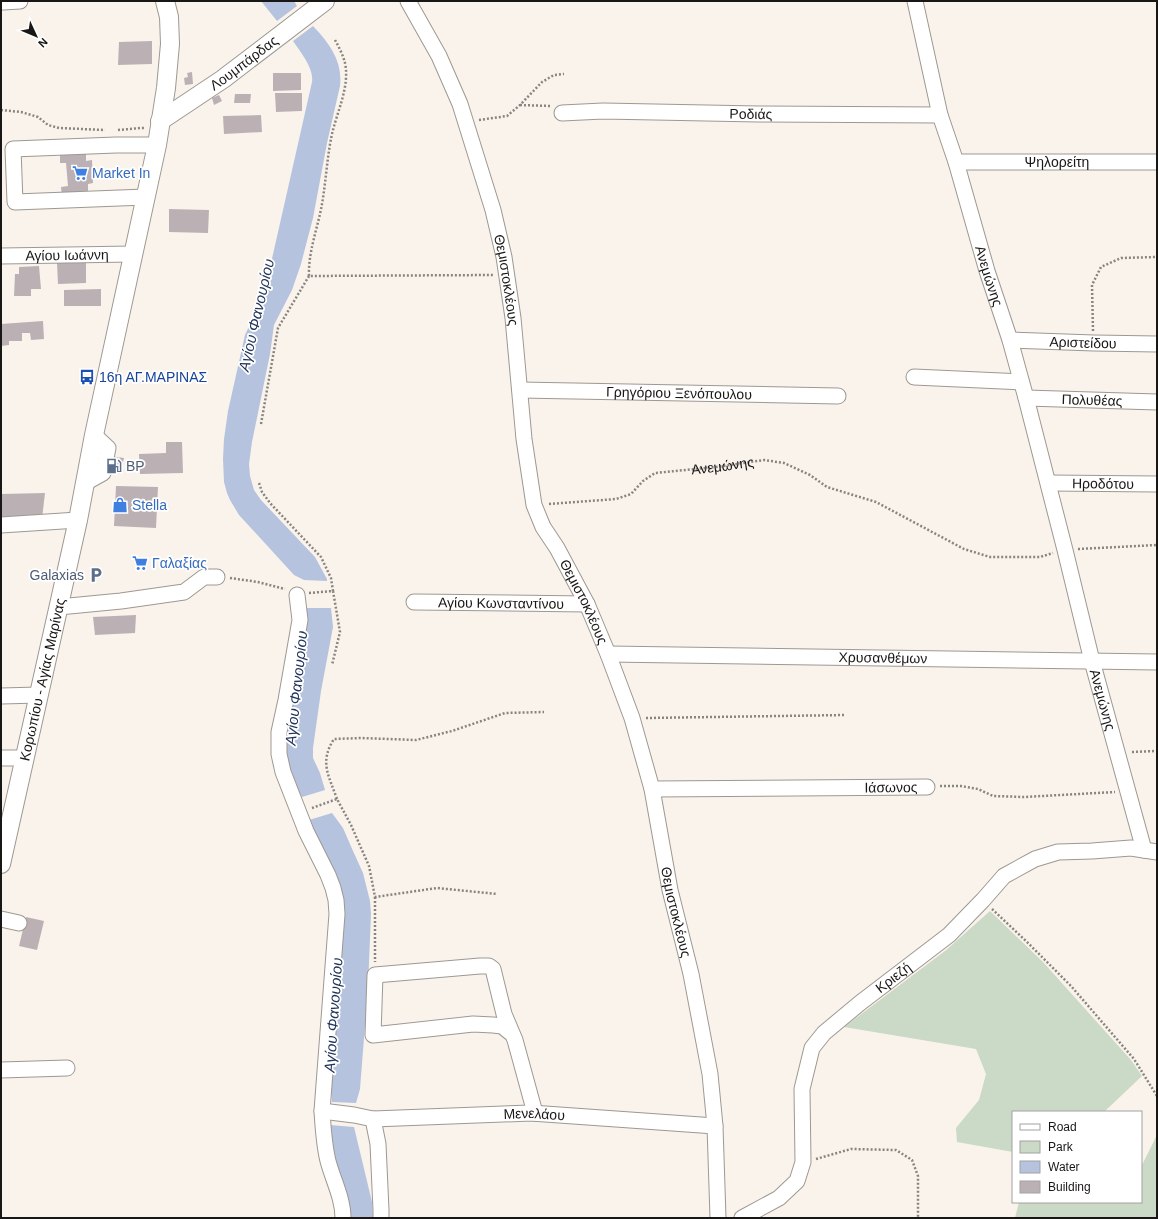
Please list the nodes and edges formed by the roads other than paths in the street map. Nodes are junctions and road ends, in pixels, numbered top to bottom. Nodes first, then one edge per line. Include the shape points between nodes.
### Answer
1 (20, 1) edge
2 (165, 1) edge
3 (408, 1) edge
4 (915, 1) edge
5 (3, 2) edge
6 (320, 2) edge
7 (562, 113) dead end
8 (940, 115) junction
9 (158, 132) junction
10 (956, 162) junction
11 (1157, 162) edge
12 (146, 197) junction
13 (134, 254) junction
14 (1, 256) edge
15 (1010, 340) junction
16 (1157, 344) edge
17 (914, 377) dead end
18 (1021, 382) junction
19 (520, 390) junction
20 (838, 396) dead end
21 (1026, 398) junction
22 (1157, 402) edge
23 (1048, 483) junction
24 (1157, 484) edge
25 (78, 520) junction
26 (1, 525) edge
27 (217, 577) road end
28 (297, 595) road end
29 (414, 602) dead end
30 (587, 604) junction
31 (58, 607) junction
32 (608, 654) junction
33 (1092, 661) junction
34 (1157, 662) edge
35 (1, 696) edge
36 (39, 696) junction
37 (1, 758) edge
38 (25, 758) junction
39 (927, 787) road end
40 (652, 789) junction
41 (1151, 851) edge
42 (1, 864) edge
43 (1, 919) edge
44 (19, 923) dead end
45 (512, 1034) junction
46 (67, 1068) dead end
47 (1, 1070) edge
48 (327, 1112) junction
49 (535, 1113) junction
50 (373, 1118) junction
51 (715, 1126) junction
52 (343, 1218) edge
53 (381, 1218) edge
54 (718, 1218) edge
55 (742, 1218) edge

1 - 5 street
2 - 9 main road, Κορωπίου - Αγίας Μαρίνας via 169,17 170,44
3 - 19 street, Θεμιστοκλέους via 439,56 460,104 493,210 507,275
4 - 8 street, Ανεμώνης
6 - 9 main road, Λουμπάρδας
7 - 8 street, Ροδιάς via 603,111
8 - 10 street, Ανεμώνης
9 - 12 main road, Κορωπίου - Αγίας Μαρίνας
9 - 12 street via 116,145 13,149 15,202
10 - 11 street, Ψηλορείτη
10 - 15 street, Ανεμώνης
12 - 13 main road, Κορωπίου - Αγίας Μαρίνας
13 - 14 street, Αγίου Ιωάννη
13 - 25 main road, Κορωπίου - Αγίας Μαρίνας
15 - 16 street, Αριστείδου
15 - 18 street, Ανεμώνης
17 - 18 street
18 - 21 street, Ανεμώνης
19 - 20 street, Γρηγόριου Ξενόπουλου
19 - 30 street, Θεμιστοκλέους via 534,505 543,527
21 - 22 street, Πολυθέας
21 - 23 street, Ανεμώνης
23 - 24 street, Ηροδότου
23 - 33 street, Ανεμώνης
25 - 26 street
25 - 31 main road, Κορωπίου - Αγίας Μαρίνας
27 - 31 street via 204,577 184,592
28 - 48 street via 300,620 279,732 279,754 282,772 306,831 328,875 336,900
29 - 30 street, Αγίου Κωνσταντίνου
30 - 32 street, Θεμιστοκλέους
31 - 36 main road, Κορωπίου - Αγίας Μαρίνας
32 - 33 street, Χρυσανθέμων
32 - 40 street, Θεμιστοκλέους via 632,718
33 - 34 street, Χρυσανθέμων
33 - 41 street, Ανεμώνης via 1128,792
35 - 36 street
36 - 38 main road, Κορωπίου - Αγίας Μαρίνας
37 - 38 street
38 - 42 main road, Κορωπίου - Αγίας Μαρίνας
39 - 40 street, Ιάσωνος
40 - 51 street, Θεμιστοκλέους via 670,890 691,974 710,1074
41 - 55 street, Κριεζή via 1131,848 1058,852 1034,859 1004,876 949,935 824,1033 812,1048 802,1089 803,1162 797,1181 779,1198
43 - 44 street
45 - 45 street via 504,1014 493,969 489,966 375,975 373,1035 473,1024 502,1026
45 - 49 street
46 - 47 street
48 - 50 street, Μενελάου
48 - 52 street via 324,1138
49 - 50 street, Μενελάου
49 - 51 street, Μενελάου
50 - 53 street via 378,1144
51 - 54 street, Θεμιστοκλέους

